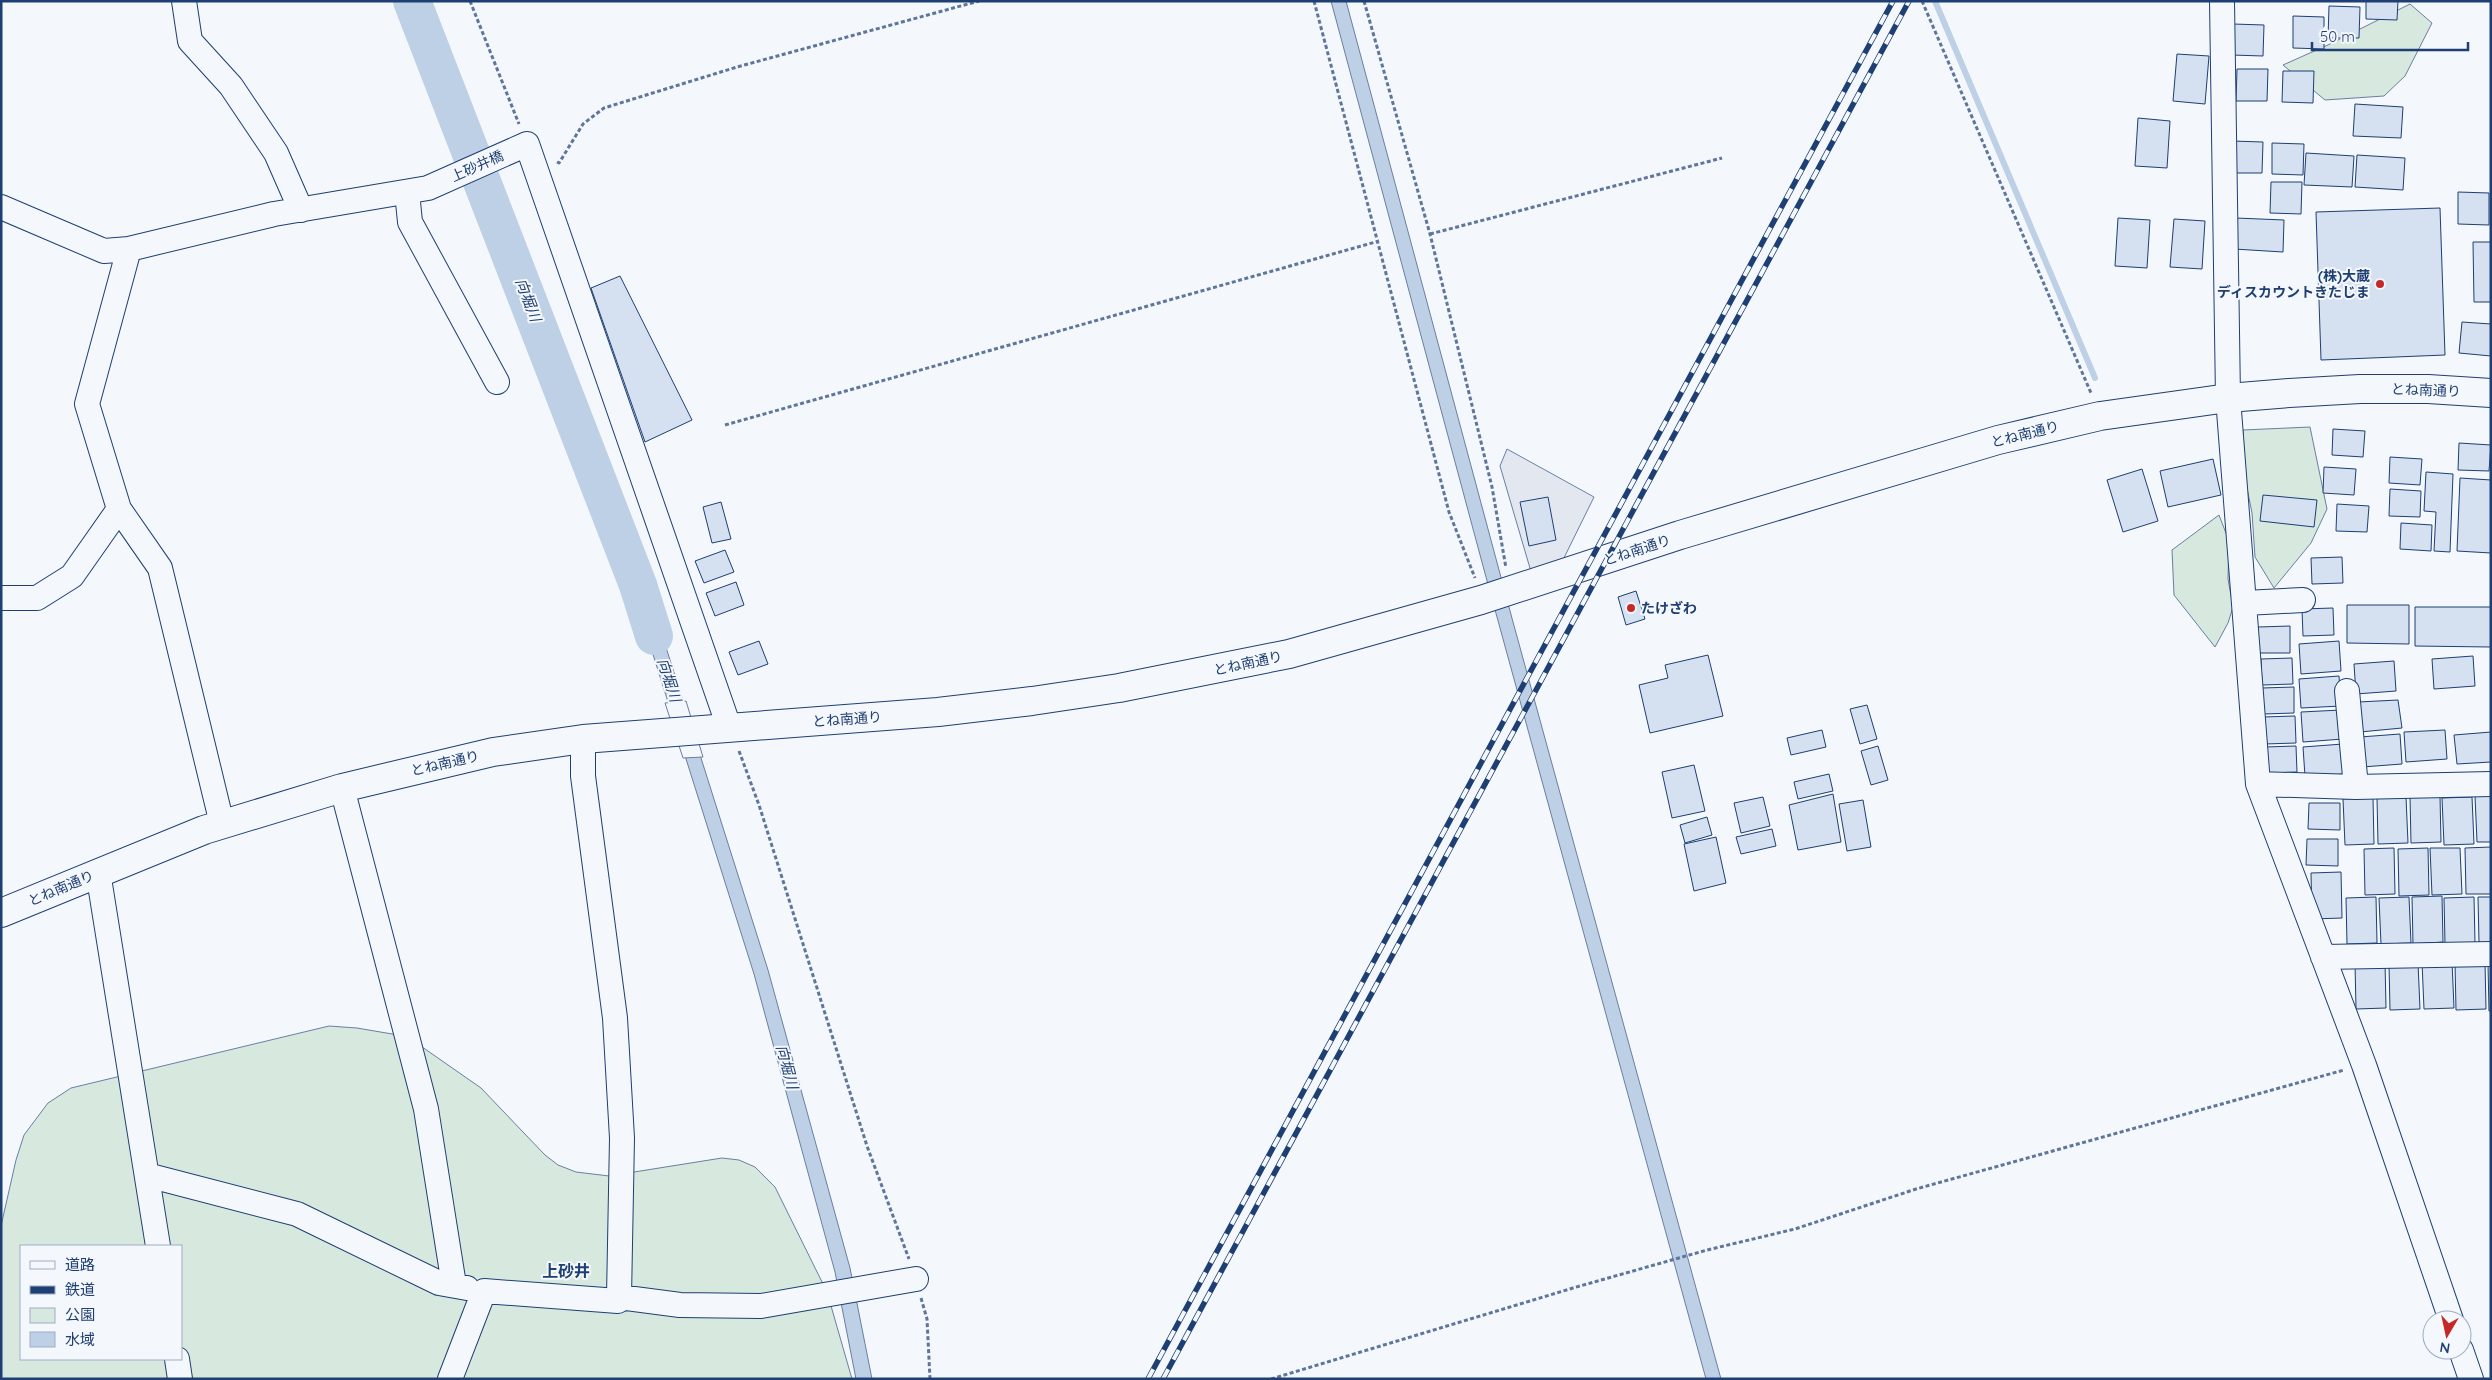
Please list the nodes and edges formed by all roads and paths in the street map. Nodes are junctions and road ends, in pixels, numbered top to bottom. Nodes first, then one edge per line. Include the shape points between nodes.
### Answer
1 (184, 1) edge
2 (470, 1) edge
3 (979, 1) edge
4 (1314, 1) edge
5 (1364, 1) edge
6 (1922, 1) edge
7 (2222, 1) edge
8 (527, 144) junction
9 (1722, 158) dead end
10 (418, 190) junction
11 (1, 207) edge
12 (301, 210) junction
13 (1430, 234) junction
14 (1379, 241) junction
15 (129, 248) junction
16 (497, 382) dead end
17 (2491, 393) edge
18 (2228, 398) junction
19 (2100, 416) junction
20 (726, 425) dead end
21 (119, 509) junction
22 (1513, 590) junction
23 (1, 598) edge
24 (1481, 600) junction
25 (2303, 600) dead end
26 (2245, 603) junction
27 (2347, 691) dead end
28 (726, 727) junction
29 (582, 739) junction
30 (2258, 784) junction
31 (2491, 784) edge
32 (2356, 787) junction
33 (342, 788) junction
34 (222, 824) junction
35 (98, 872) junction
36 (1, 913) edge
37 (2491, 954) edge
38 (2323, 956) junction
39 (2364, 1065) junction
40 (147, 1175) junction
41 (158, 1245) edge
42 (916, 1279) junction
43 (454, 1285) junction
44 (484, 1291) junction
45 (619, 1297) junction
46 (2448, 1310) edge
47 (177, 1360) edge
48 (2464, 1360) edge
49 (180, 1379) edge
50 (450, 1379) edge
51 (930, 1379) edge
52 (1271, 1379) edge
53 (2471, 1379) edge

1 - 12 street via 190,41 231,86 276,153
2 - 8 path
3 - 8 path via 737,67 604,108 583,124 559,163
4 - 14 path
5 - 13 path
6 - 19 path
7 - 18 street
8 - 10 street, 上砂井橋
8 - 28 street
9 - 13 path
10 - 12 street, 上砂井橋
10 - 16 street via 410,222
11 - 15 street, 上砂井橋 via 104,251
12 - 15 street, 上砂井橋
13 - 22 path via 1492,487
14 - 20 path
14 - 24 path via 1449,512 1475,576
15 - 21 street via 87,404
17 - 18 main road, とね南通り via 2360,389
18 - 19 main road, とね南通り
18 - 26 street
19 - 22 main road, とね南通り via 1998,440
21 - 23 street via 72,576 37,598
21 - 34 street via 160,568
22 - 24 main road, とね南通り
24 - 28 main road, とね南通り via 1289,654 1118,688 938,712
25 - 26 street
26 - 30 street
27 - 32 street
28 - 29 main road, とね南通り
28 - 42 path via 759,805 867,1146
29 - 33 main road, とね南通り via 493,752
29 - 45 street via 583,776 615,1018 622,1138
30 - 32 street
30 - 38 street
31 - 32 street
33 - 34 main road, とね南通り
33 - 43 street via 426,1109
34 - 35 main road, とね南通り
35 - 36 main road, とね南通り
35 - 40 street
37 - 38 street
38 - 39 street
39 - 46 street
39 - 52 path via 1916,1189 1795,1229 1573,1288
40 - 41 street
40 - 43 street via 297,1214 439,1283
42 - 45 street via 761,1306 680,1305
42 - 51 path via 927,1319
43 - 44 street
44 - 45 street via 618,1301
44 - 50 street
47 - 49 street
48 - 53 street

